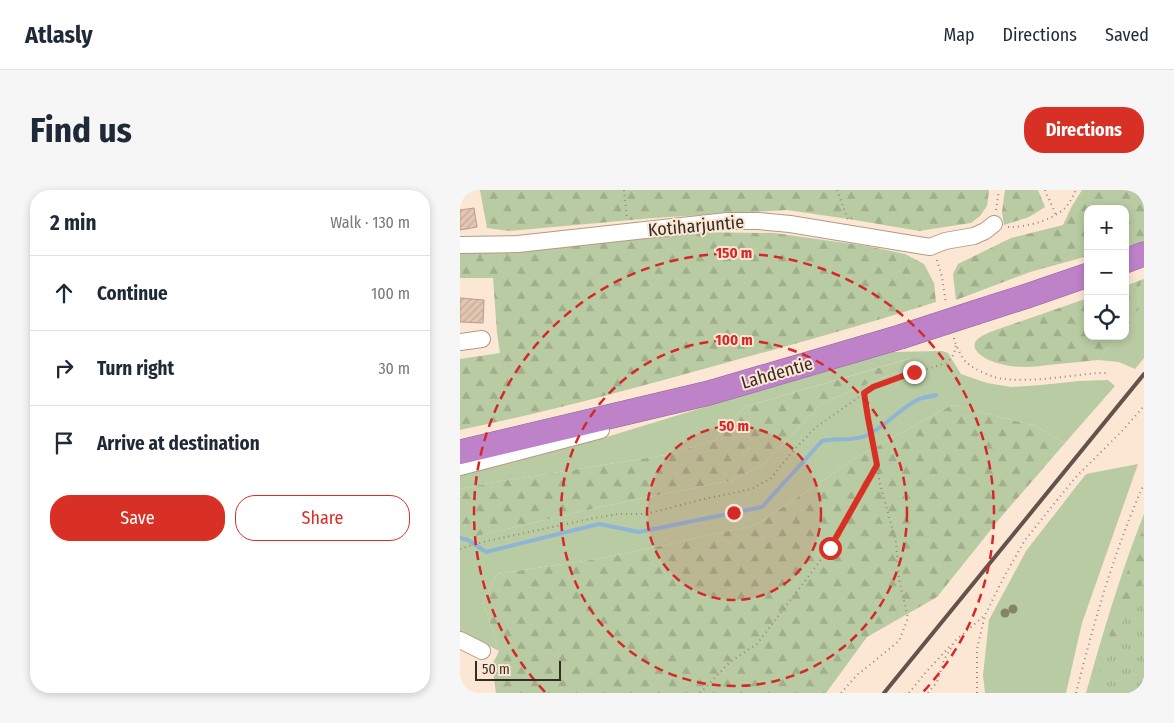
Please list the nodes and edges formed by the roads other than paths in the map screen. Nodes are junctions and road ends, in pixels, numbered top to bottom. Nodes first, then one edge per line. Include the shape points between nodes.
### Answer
1 (994, 224) road end
2 (460, 245) edge
3 (1144, 254) edge
4 (1129, 260) edge
5 (1083, 277) edge
6 (482, 339) dead end
7 (460, 342) edge
8 (709, 393) junction
9 (460, 452) edge
10 (460, 467) edge
11 (460, 640) edge
12 (482, 651) dead end

1 - 2 street, Kotiharjuntie via 974,236 930,247 790,224 750,221 518,244
3 - 4 highway
5 - 8 highway, Lahdentie, bridge via 900,337
6 - 7 street
8 - 9 highway, Lahdentie
8 - 10 street via 640,420
11 - 12 street

